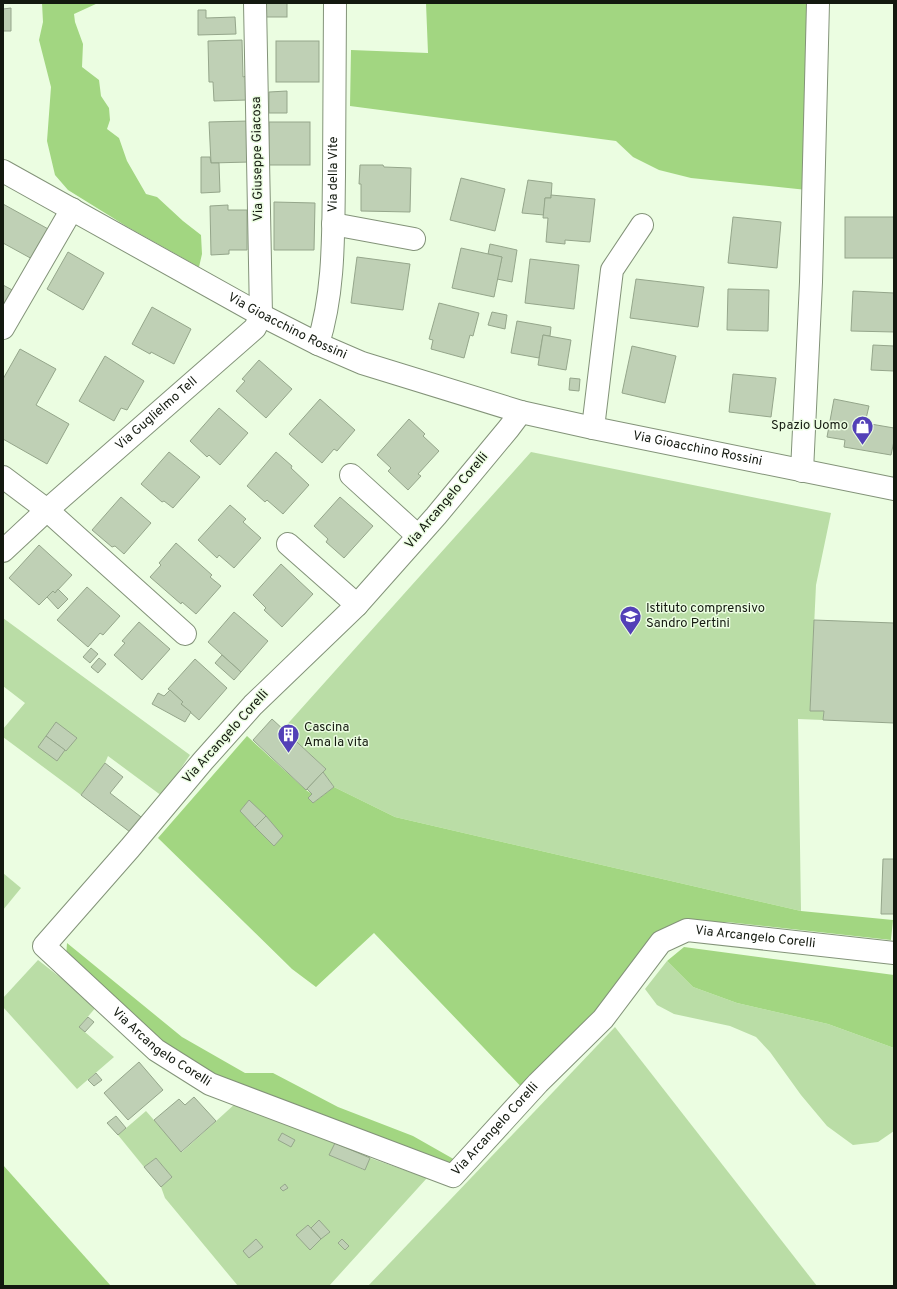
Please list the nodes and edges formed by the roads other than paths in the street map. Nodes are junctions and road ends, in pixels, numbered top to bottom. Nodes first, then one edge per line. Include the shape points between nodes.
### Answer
1 (255, 3) edge
2 (336, 3) edge
3 (818, 3) edge
4 (3, 172) edge
5 (72, 210) junction
6 (333, 224) junction
7 (642, 225) dead end
8 (414, 239) dead end
9 (262, 315) junction
10 (3, 328) edge
11 (318, 344) junction
12 (521, 412) junction
13 (593, 428) junction
14 (802, 471) junction
15 (351, 475) dead end
16 (3, 477) edge
17 (894, 489) edge
18 (47, 510) junction
19 (418, 536) junction
20 (288, 544) dead end
21 (3, 552) edge
22 (357, 605) junction
23 (184, 634) dead end
24 (894, 952) edge

1 - 9 street, Via Giuseppe Giacosa
2 - 6 street, Via della Vite
3 - 14 street via 811,282
4 - 5 street, Via Gioacchino Rossini
5 - 9 street, Via Gioacchino Rossini
5 - 10 street
6 - 8 street
6 - 11 street, Via della Vite via 330,293
7 - 13 street via 612,270
9 - 11 street, Via Gioacchino Rossini
9 - 18 street, Via Guglielmo Tell via 255,328
11 - 12 street, Via Gioacchino Rossini via 362,363
12 - 13 street, Via Gioacchino Rossini
12 - 19 street, Via Arcangelo Corelli
13 - 14 street, Via Gioacchino Rossini
14 - 17 street, Via Gioacchino Rossini
15 - 19 street
16 - 18 street
18 - 21 street, Via Guglielmo Tell
18 - 23 street
19 - 22 street, Via Arcangelo Corelli
20 - 22 street
22 - 24 street, Via Arcangelo Corelli via 253,705 44,946 156,1050 210,1084 453,1176 538,1083 603,1019 661,942 687,930

